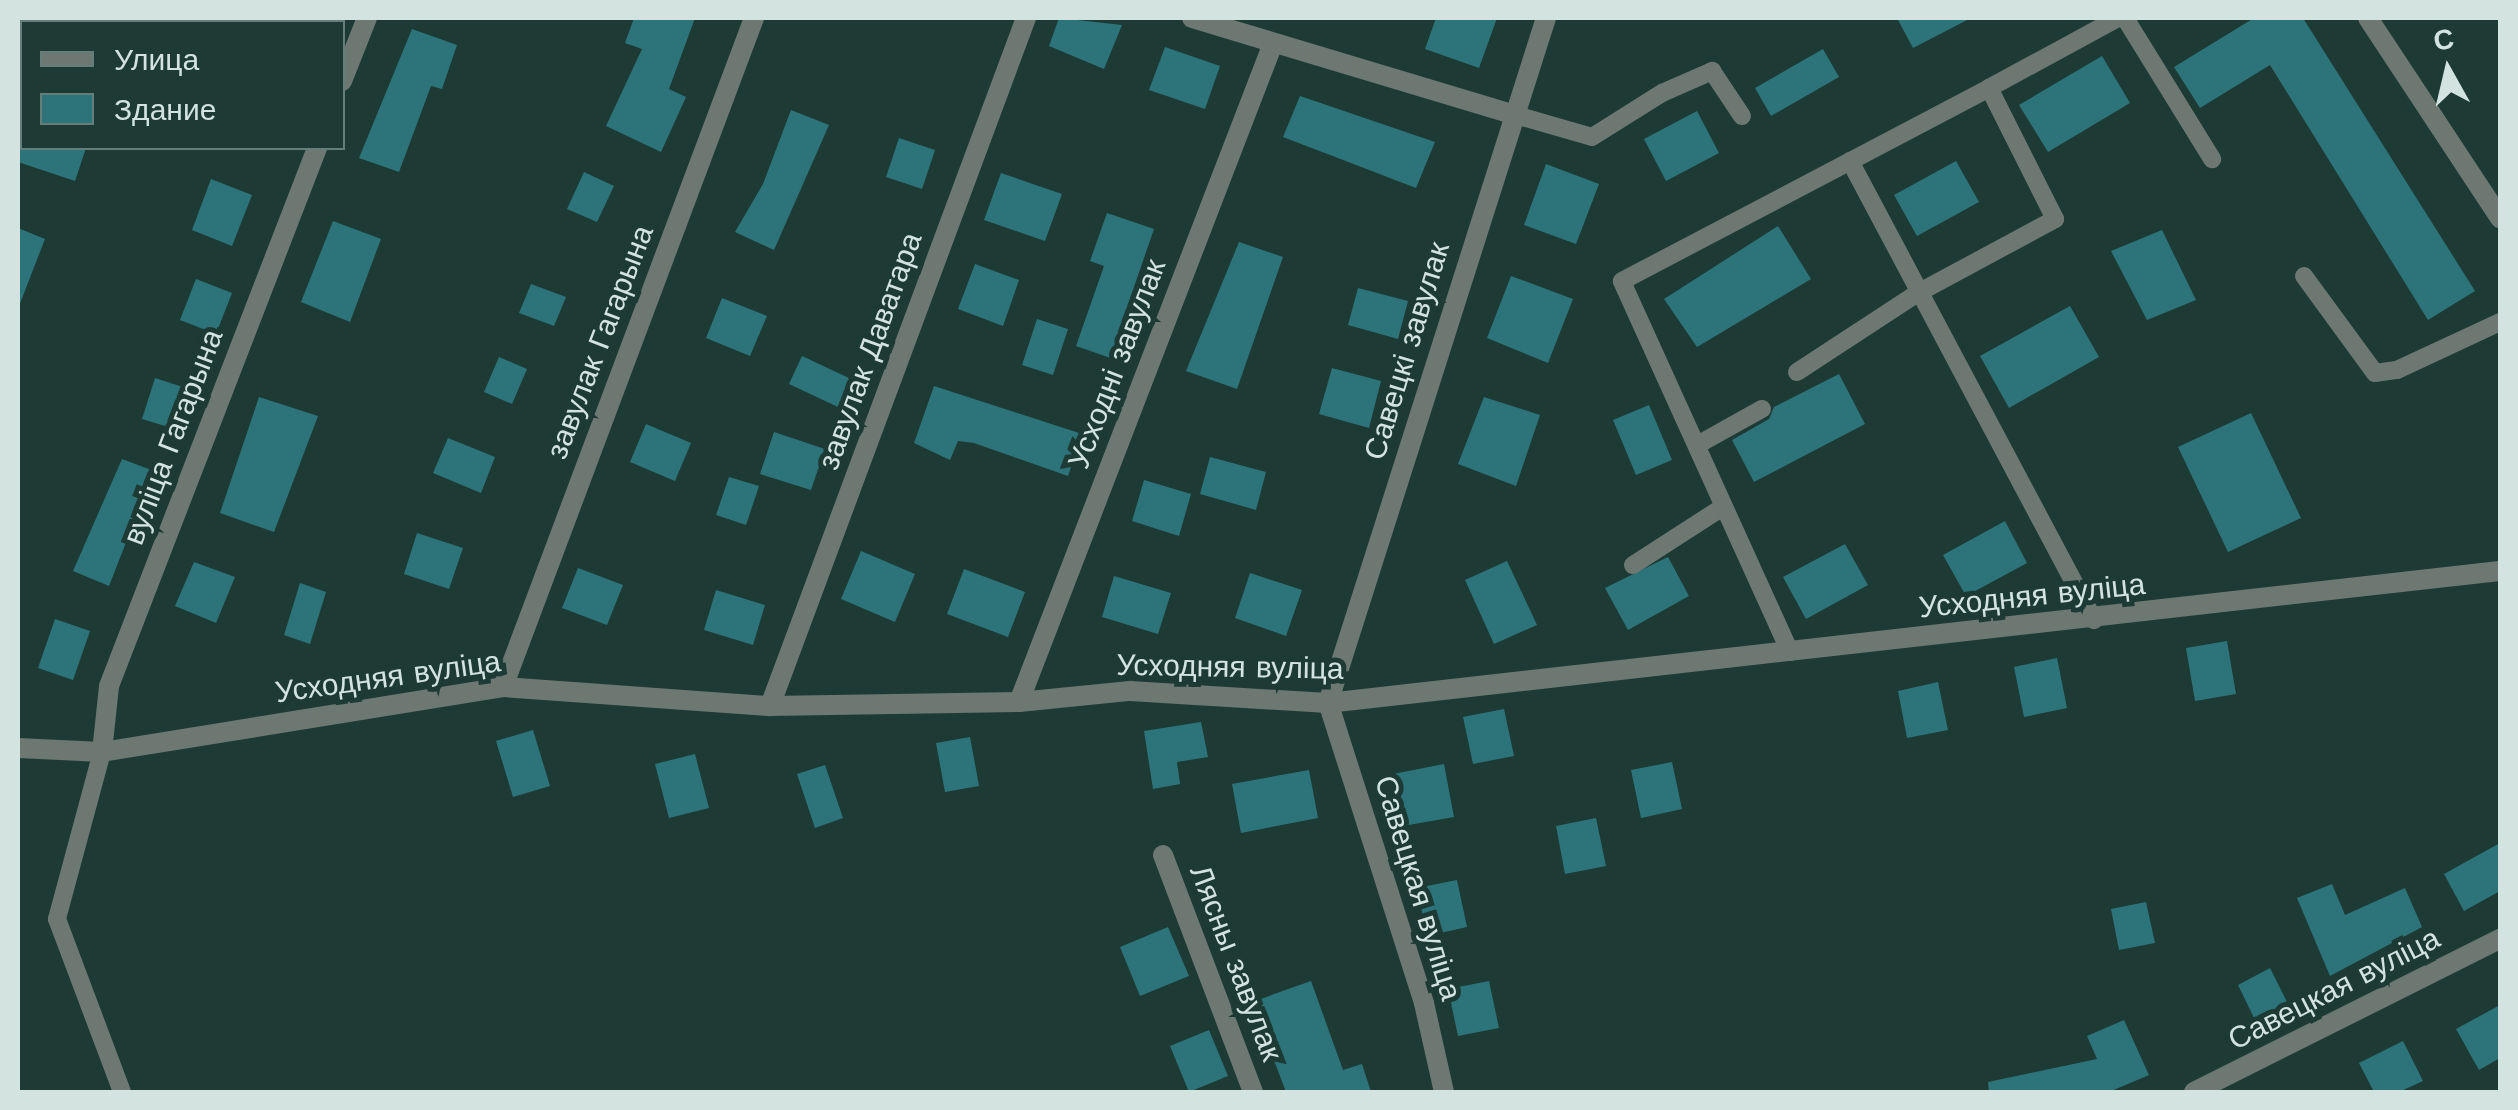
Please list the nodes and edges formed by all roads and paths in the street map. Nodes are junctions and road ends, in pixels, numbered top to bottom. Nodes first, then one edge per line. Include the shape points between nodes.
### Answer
1 (367, 18) edge
2 (754, 18) edge
3 (1026, 18) edge
4 (1192, 18) edge
5 (1546, 18) edge
6 (2122, 18) edge
7 (2368, 18) edge
8 (1272, 46) junction
9 (345, 73) edge
10 (1989, 88) junction
11 (1512, 114) junction
12 (1742, 116) dead end
13 (316, 150) edge
14 (2212, 159) dead end
15 (1850, 160) junction
16 (2500, 218) edge
17 (2304, 276) dead end
18 (1916, 294) junction
19 (2500, 322) edge
20 (1797, 372) dead end
21 (1762, 409) dead end
22 (1699, 444) junction
23 (1724, 506) junction
24 (1633, 565) dead end
25 (2500, 571) edge
26 (2094, 620) junction
27 (1790, 652) junction
28 (502, 687) junction
29 (1020, 702) junction
30 (1328, 704) junction
31 (770, 706) junction
32 (18, 748) edge
33 (102, 752) junction
34 (1163, 856) dead end
35 (2500, 939) edge
36 (122, 1092) edge
37 (1253, 1092) edge
38 (1444, 1092) edge
39 (2194, 1092) edge

1 - 9 street
2 - 28 street, завулак Гагарына
3 - 31 street, завулак Даватара
4 - 8 street
5 - 11 street, Савецкі завулак
6 - 10 lane
6 - 14 lane
7 - 16 street
8 - 11 street
8 - 29 street, Усходні завулак
10 - 15 lane
10 - 18 lane via 2055,218
11 - 12 lane via 1592,137 1662,92 1712,71
11 - 30 street, Савецкі завулак
13 - 33 street, вуліца Гагарына via 108,686
15 - 18 lane
15 - 22 lane via 1622,282
17 - 19 lane via 2375,373 2397,370
18 - 20 lane
18 - 26 lane
21 - 22 lane
22 - 23 lane
23 - 24 lane
23 - 27 lane
25 - 26 street, Усходняя вуліца
26 - 27 street, Усходняя вуліца
27 - 30 street, Усходняя вуліца
28 - 31 street, Усходняя вуліца
28 - 33 street, Усходняя вуліца
29 - 30 street, Усходняя вуліца via 1130,691
29 - 31 street, Усходняя вуліца
30 - 38 street, Савецкая вуліца via 1424,1003
32 - 33 street, Усходняя вуліца
33 - 36 lane via 57,920
34 - 37 street, Лясны завулак
35 - 39 street, Савецкая вуліца

